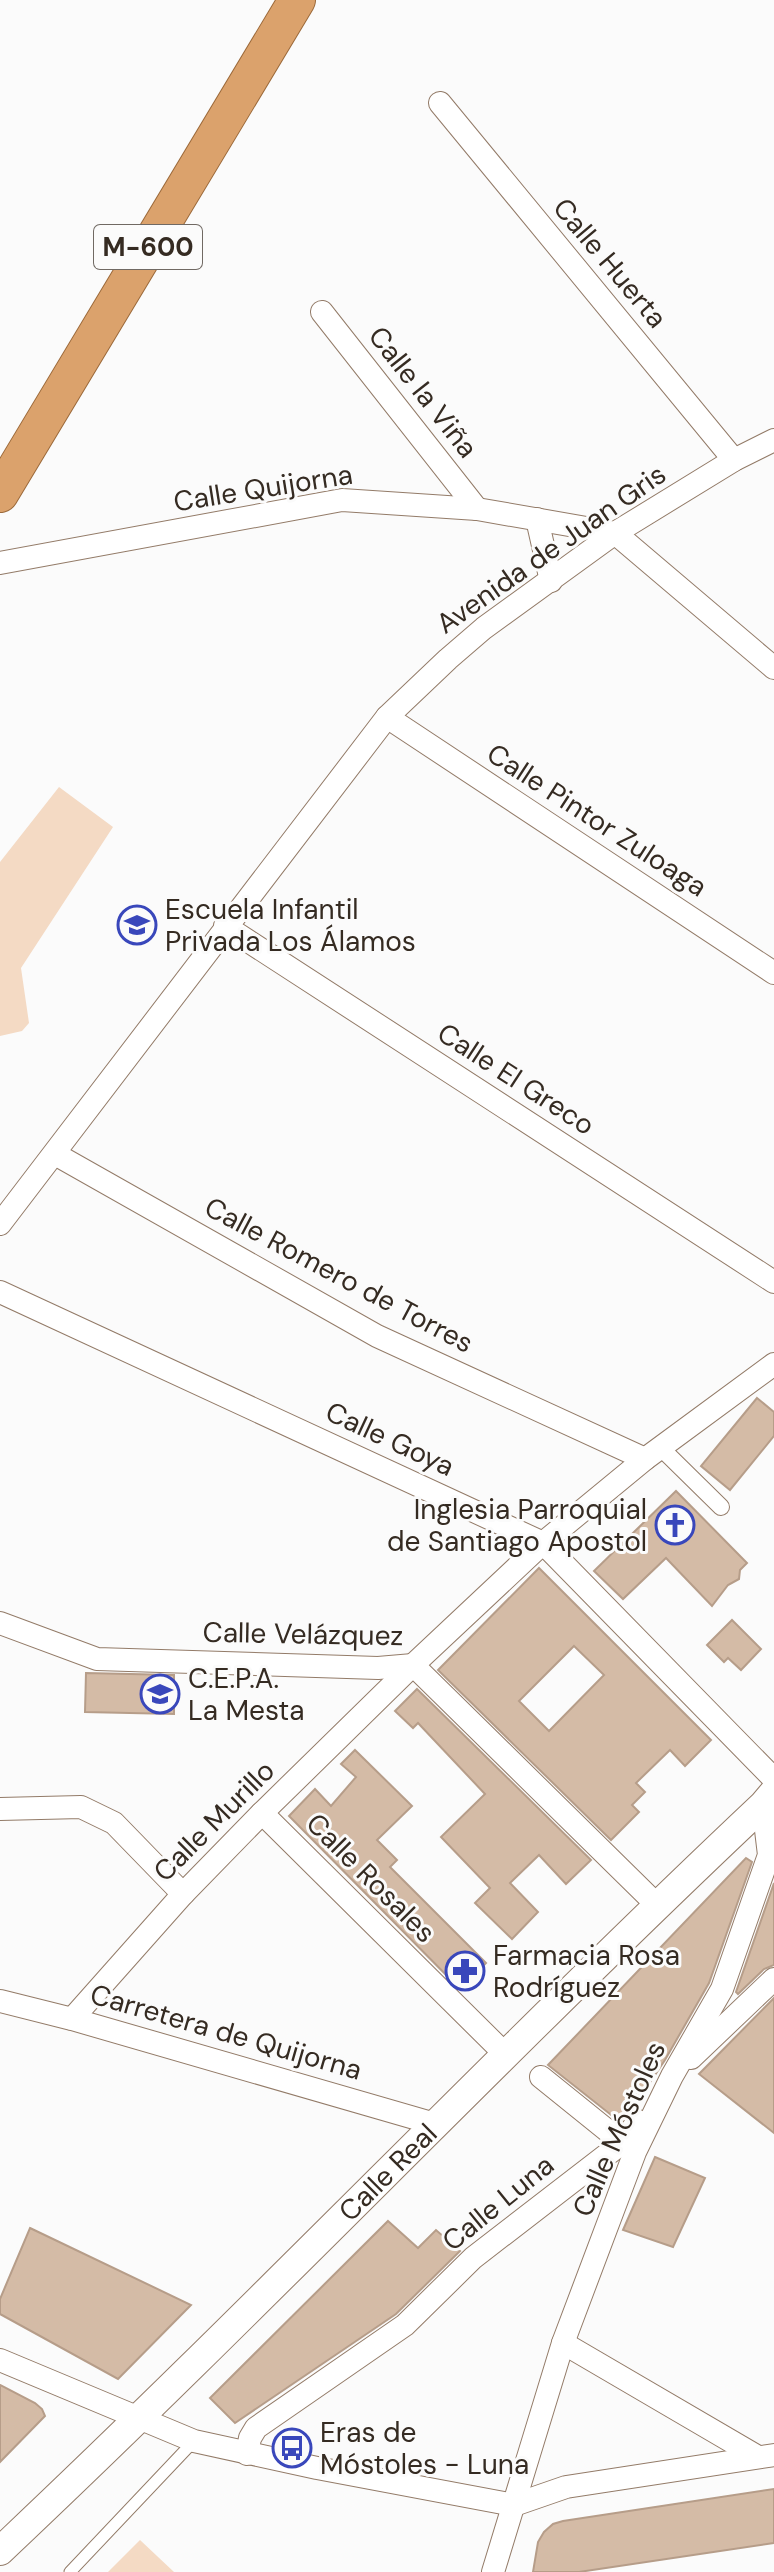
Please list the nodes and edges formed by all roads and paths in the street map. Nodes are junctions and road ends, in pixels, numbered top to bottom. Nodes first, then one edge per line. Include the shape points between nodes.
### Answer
1 (297, 0) edge
2 (440, 103) dead end
3 (322, 312) dead end
4 (774, 440) edge
5 (734, 460) junction
6 (0, 494) edge
7 (477, 509) junction
8 (537, 519) junction
9 (615, 533) junction
10 (0, 563) edge
11 (551, 581) junction
12 (774, 668) edge
13 (387, 717) junction
14 (225, 926) junction
15 (774, 973) edge
16 (55, 1154) junction
17 (0, 1224) edge
18 (774, 1282) edge
19 (0, 1292) edge
20 (774, 1365) edge
21 (653, 1454) junction
22 (721, 1507) dead end
23 (543, 1543) junction
24 (0, 1623) edge
25 (413, 1665) junction
26 (774, 1779) edge
27 (768, 1799) edge
28 (0, 1809) edge
29 (262, 1813) junction
30 (183, 1894) junction
31 (657, 1905) junction
32 (774, 1979) edge
33 (0, 2001) edge
34 (72, 2019) junction
35 (505, 2054) junction
36 (672, 2076) junction
37 (541, 2077) dead end
38 (435, 2124) junction
39 (628, 2148) junction
40 (563, 2343) junction
41 (0, 2360) edge
42 (139, 2420) junction
43 (194, 2441) junction
44 (247, 2454) junction
45 (766, 2456) edge
46 (514, 2505) junction
47 (0, 2551) edge
48 (70, 2572) edge
49 (493, 2572) edge

1 - 6 highway, M-600
2 - 5 street, Calle Huerta
3 - 7 street, Calle la Viña
4 - 5 street, Avenida de Juan Gris
5 - 9 street, Avenida de Juan Gris
7 - 8 street, Calle Quijorna
7 - 10 street, Calle Quijorna via 342,500
8 - 9 street, Calle Quijorna
8 - 11 street
9 - 11 street, Avenida de Juan Gris
9 - 12 street
11 - 13 street, Avenida de Juan Gris via 484,628
13 - 14 street, Avenida de Juan Gris
13 - 15 street, Calle Pintor Zuloaga
14 - 16 street, Avenida de Juan Gris
14 - 18 street, Calle El Greco
16 - 17 street, Avenida de Juan Gris
16 - 21 street, Calle Romero de Torres via 377,1336
19 - 23 street, Calle Goya
20 - 21 street, Calle Murillo
21 - 22 street
21 - 23 street, Calle Murillo
23 - 25 street, Calle Murillo
23 - 26 street, Calle Goya
24 - 25 street, Calle Velázquez via 97,1659
25 - 29 street, Calle Murillo
25 - 31 street, Calle Velázquez
27 - 31 street, Calle Real
27 - 36 street, Calle Móstoles via 769,1855 722,1989
28 - 30 street via 81,1807 114,1823
29 - 30 street, Calle Murillo
29 - 35 street, Calle Rosales
30 - 34 street, Calle Murillo
31 - 35 street, Calle Real
32 - 36 street, Calle Luna
33 - 34 street, Carretera de Quijorna
34 - 38 street, Carretera de Quijorna
35 - 38 street, Calle Real
36 - 39 street, Calle Luna
37 - 39 street
38 - 42 street, Calle Real
39 - 40 street, Calle Móstoles
39 - 44 street, Calle Luna via 473,2258 405,2325 256,2428
40 - 45 street
40 - 46 street, Calle Móstoles
41 - 42 street
42 - 43 street
42 - 47 street, Calle Real
43 - 44 street
43 - 48 lane
44 - 46 street
45 - 46 street via 566,2487
46 - 49 street, Calle Móstoles

